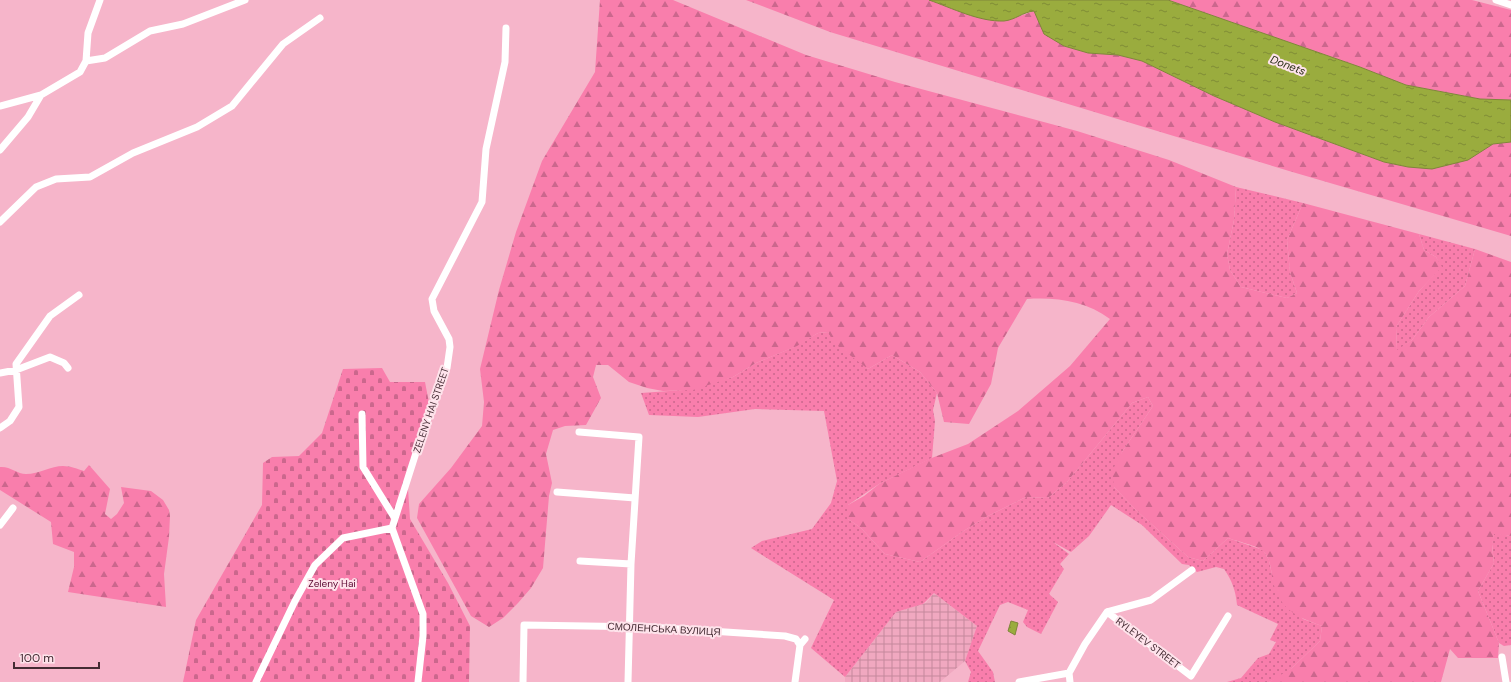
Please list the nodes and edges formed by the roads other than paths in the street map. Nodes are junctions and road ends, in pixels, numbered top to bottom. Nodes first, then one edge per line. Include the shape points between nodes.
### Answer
1 (100, 0) edge
2 (245, 0) edge
3 (1496, 0) edge
4 (1511, 5) edge
5 (320, 18) dead end
6 (506, 28) dead end
7 (86, 61) junction
8 (41, 96) junction
9 (0, 106) edge
10 (0, 150) edge
11 (0, 222) edge
12 (79, 295) dead end
13 (68, 368) dead end
14 (16, 370) junction
15 (0, 373) edge
16 (362, 414) dead end
17 (0, 428) edge
18 (579, 432) dead end
19 (557, 492) dead end
20 (634, 498) junction
21 (13, 508) dead end
22 (394, 517) junction
23 (0, 525) edge
24 (392, 528) junction
25 (580, 561) dead end
26 (631, 564) junction
27 (1192, 570) dead end
28 (1107, 612) junction
29 (1228, 616) dead end
30 (630, 626) junction
31 (805, 639) dead end
32 (800, 645) junction
33 (1502, 657) dead end
34 (1069, 673) junction
35 (256, 682) edge
36 (418, 682) edge
37 (523, 682) edge
38 (628, 682) edge
39 (795, 682) edge
40 (1019, 682) edge
41 (1070, 682) edge
42 (1506, 682) edge

1 - 7 street via 88,32
2 - 7 street via 183,24 150,31 105,58
3 - 4 street
5 - 11 street via 283,44 232,106 197,127 133,153 90,177 56,180 36,187
6 - 22 street, ZELENY HAI STREET via 505,62 486,149 482,202 432,299 434,311 449,339 447,368
7 - 8 street via 80,72
8 - 9 street
8 - 10 street via 28,117
12 - 14 street via 50,316 16,364
13 - 14 street via 64,363 50,357
14 - 15 street
14 - 17 street via 19,407 10,421
16 - 22 street via 363,468
18 - 20 street via 639,437
19 - 20 street
20 - 26 street
21 - 23 street
22 - 24 street, ZELENY HAI STREET
24 - 35 street via 343,538 315,565
24 - 36 street, ZELENY HAI STREET via 422,614 423,636
25 - 26 street
26 - 30 street
27 - 28 street, RYLEYEV STREET via 1152,600
28 - 29 street, RYLEYEV STREET via 1191,676
28 - 34 street, RYLEYEV STREET
30 - 32 street, СМОЛЕНСЬКА ВУЛИЦЯ via 785,636 796,639
30 - 37 street, СМОЛЕНСЬКА ВУЛИЦЯ via 524,625
30 - 38 street
31 - 32 street
32 - 39 street
33 - 42 street
34 - 40 street
34 - 41 street

